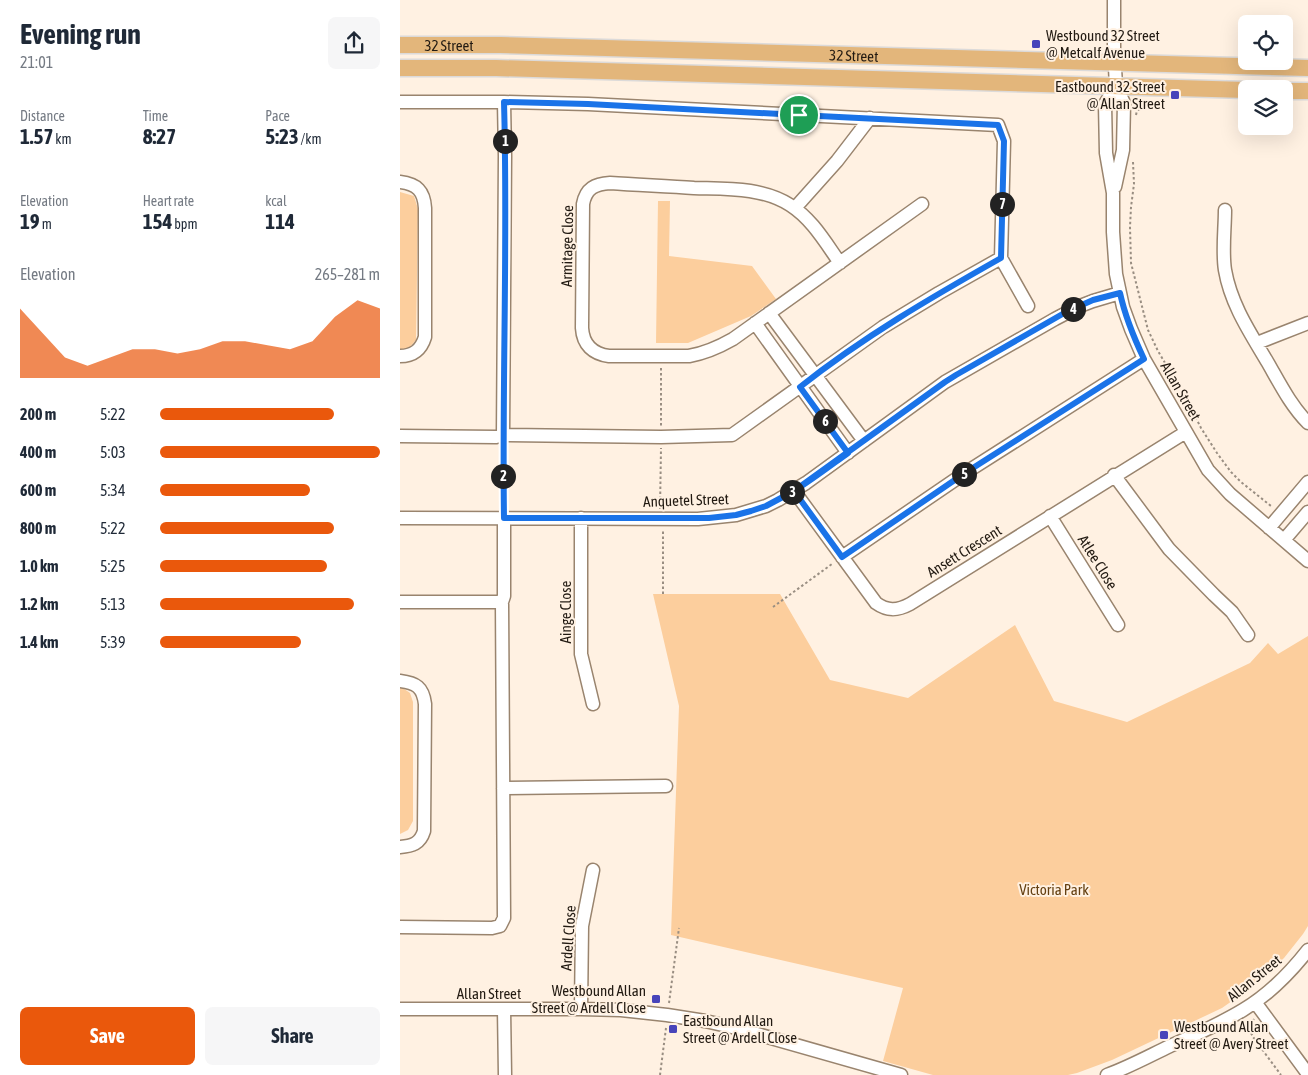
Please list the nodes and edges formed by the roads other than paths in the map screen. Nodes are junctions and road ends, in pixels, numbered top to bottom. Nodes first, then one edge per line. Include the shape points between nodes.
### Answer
1 (1114, 0) edge
2 (400, 45) edge
3 (1114, 62) junction
4 (400, 68) edge
5 (1308, 68) edge
6 (1116, 86) junction
7 (1238, 90) edge
8 (1293, 91) edge
9 (1308, 91) edge
10 (400, 102) edge
11 (504, 102) junction
12 (870, 118) junction
13 (400, 182) edge
14 (1113, 193) junction
15 (922, 204) dead end
16 (795, 208) junction
17 (1225, 210) dead end
18 (1001, 258) junction
19 (840, 262) junction
20 (1120, 293) junction
21 (1028, 306) dead end
22 (769, 313) junction
23 (755, 324) junction
24 (1308, 324) edge
25 (1257, 343) junction
26 (400, 356) edge
27 (1144, 359) junction
28 (815, 375) junction
29 (800, 387) junction
30 (1308, 423) edge
31 (1186, 432) junction
32 (503, 435) junction
33 (400, 436) edge
34 (864, 441) junction
35 (848, 453) junction
36 (1114, 475) junction
37 (1308, 482) edge
38 (794, 491) junction
39 (1308, 512) edge
40 (1050, 516) junction
41 (400, 518) edge
42 (504, 518) junction
43 (581, 518) junction
44 (1270, 528) junction
45 (1284, 540) junction
46 (842, 557) junction
47 (1308, 561) edge
48 (400, 602) edge
49 (502, 602) junction
50 (1118, 625) dead end
51 (1248, 635) dead end
52 (400, 680) edge
53 (593, 704) dead end
54 (666, 786) dead end
55 (503, 788) junction
56 (400, 847) edge
57 (593, 870) dead end
58 (400, 927) edge
59 (1308, 950) edge
60 (1255, 1002) junction
61 (400, 1009) edge
62 (504, 1009) junction
63 (581, 1009) junction
64 (862, 1070) edge
65 (1112, 1074) edge
66 (1308, 1074) edge
67 (505, 1075) edge
68 (901, 1075) edge

1 - 3 street
2 - 3 main road, 32 Street
3 - 5 main road, 32 Street
3 - 6 street
4 - 6 main road, 32 Street
6 - 7 main road, 32 Street
6 - 14 street, Allan Street via 1124,104 1123,150
6 - 14 street, Allan Street via 1105,104 1106,153
8 - 9 main road
10 - 11 street
11 - 12 street
11 - 32 street
12 - 16 street
12 - 18 street via 998,125 1004,141
13 - 26 street via 407,182 422,192 425,218 424,337 416,352
14 - 20 street, Allan Street via 1113,244
15 - 19 street, Armitage Close
16 - 19 street, Armitage Close
16 - 23 street, Armitage Close via 751,191 610,183 598,184 584,198 582,328 586,343 595,352 609,356 698,354 724,344
17 - 25 street via 1224,262 1228,283 1235,304
18 - 21 street
18 - 28 street via 882,327
19 - 22 street, Armitage Close
20 - 27 street, Allan Street
20 - 34 street, Anquetel Street via 1073,309 956,375
22 - 23 street, Armitage Close
22 - 28 street
23 - 29 street
24 - 25 street
25 - 30 street via 1291,403
27 - 31 street, Allan Street
27 - 46 street via 965,473
28 - 29 street
28 - 34 street
29 - 32 street via 732,435
29 - 35 street
31 - 36 street, Ansett Crescent
31 - 44 street, Allan Street via 1208,470 1223,488
32 - 33 street
34 - 35 street, Anquetel Street
35 - 38 street, Anquetel Street
36 - 40 street, Ansett Crescent
36 - 51 street via 1169,550 1232,612
37 - 44 street
38 - 43 street, Anquetel Street via 766,506 723,517
38 - 46 street, Ansett Crescent
39 - 45 street
40 - 46 street, Ansett Crescent via 898,609 886,609 876,603
40 - 50 street, Atlee Close
41 - 42 street, Anquetel Street
42 - 43 street, Anquetel Street
42 - 49 street
43 - 53 street, Ainge Close via 582,654
44 - 45 street, Allan Street
45 - 47 street, Allan Street
48 - 49 street
49 - 55 street
52 - 56 street via 414,684 422,692 425,751 424,831 414,845
54 - 55 street
55 - 58 street via 504,918 500,926
57 - 63 street, Ardell Close via 582,926
59 - 60 street, Allan Street
60 - 65 street, Allan Street via 1225,1020
60 - 66 street
61 - 62 street, Allan Street
62 - 63 street, Allan Street
62 - 67 street
63 - 64 street, Allan Street via 645,1012 705,1021
64 - 68 street, Allan Street

